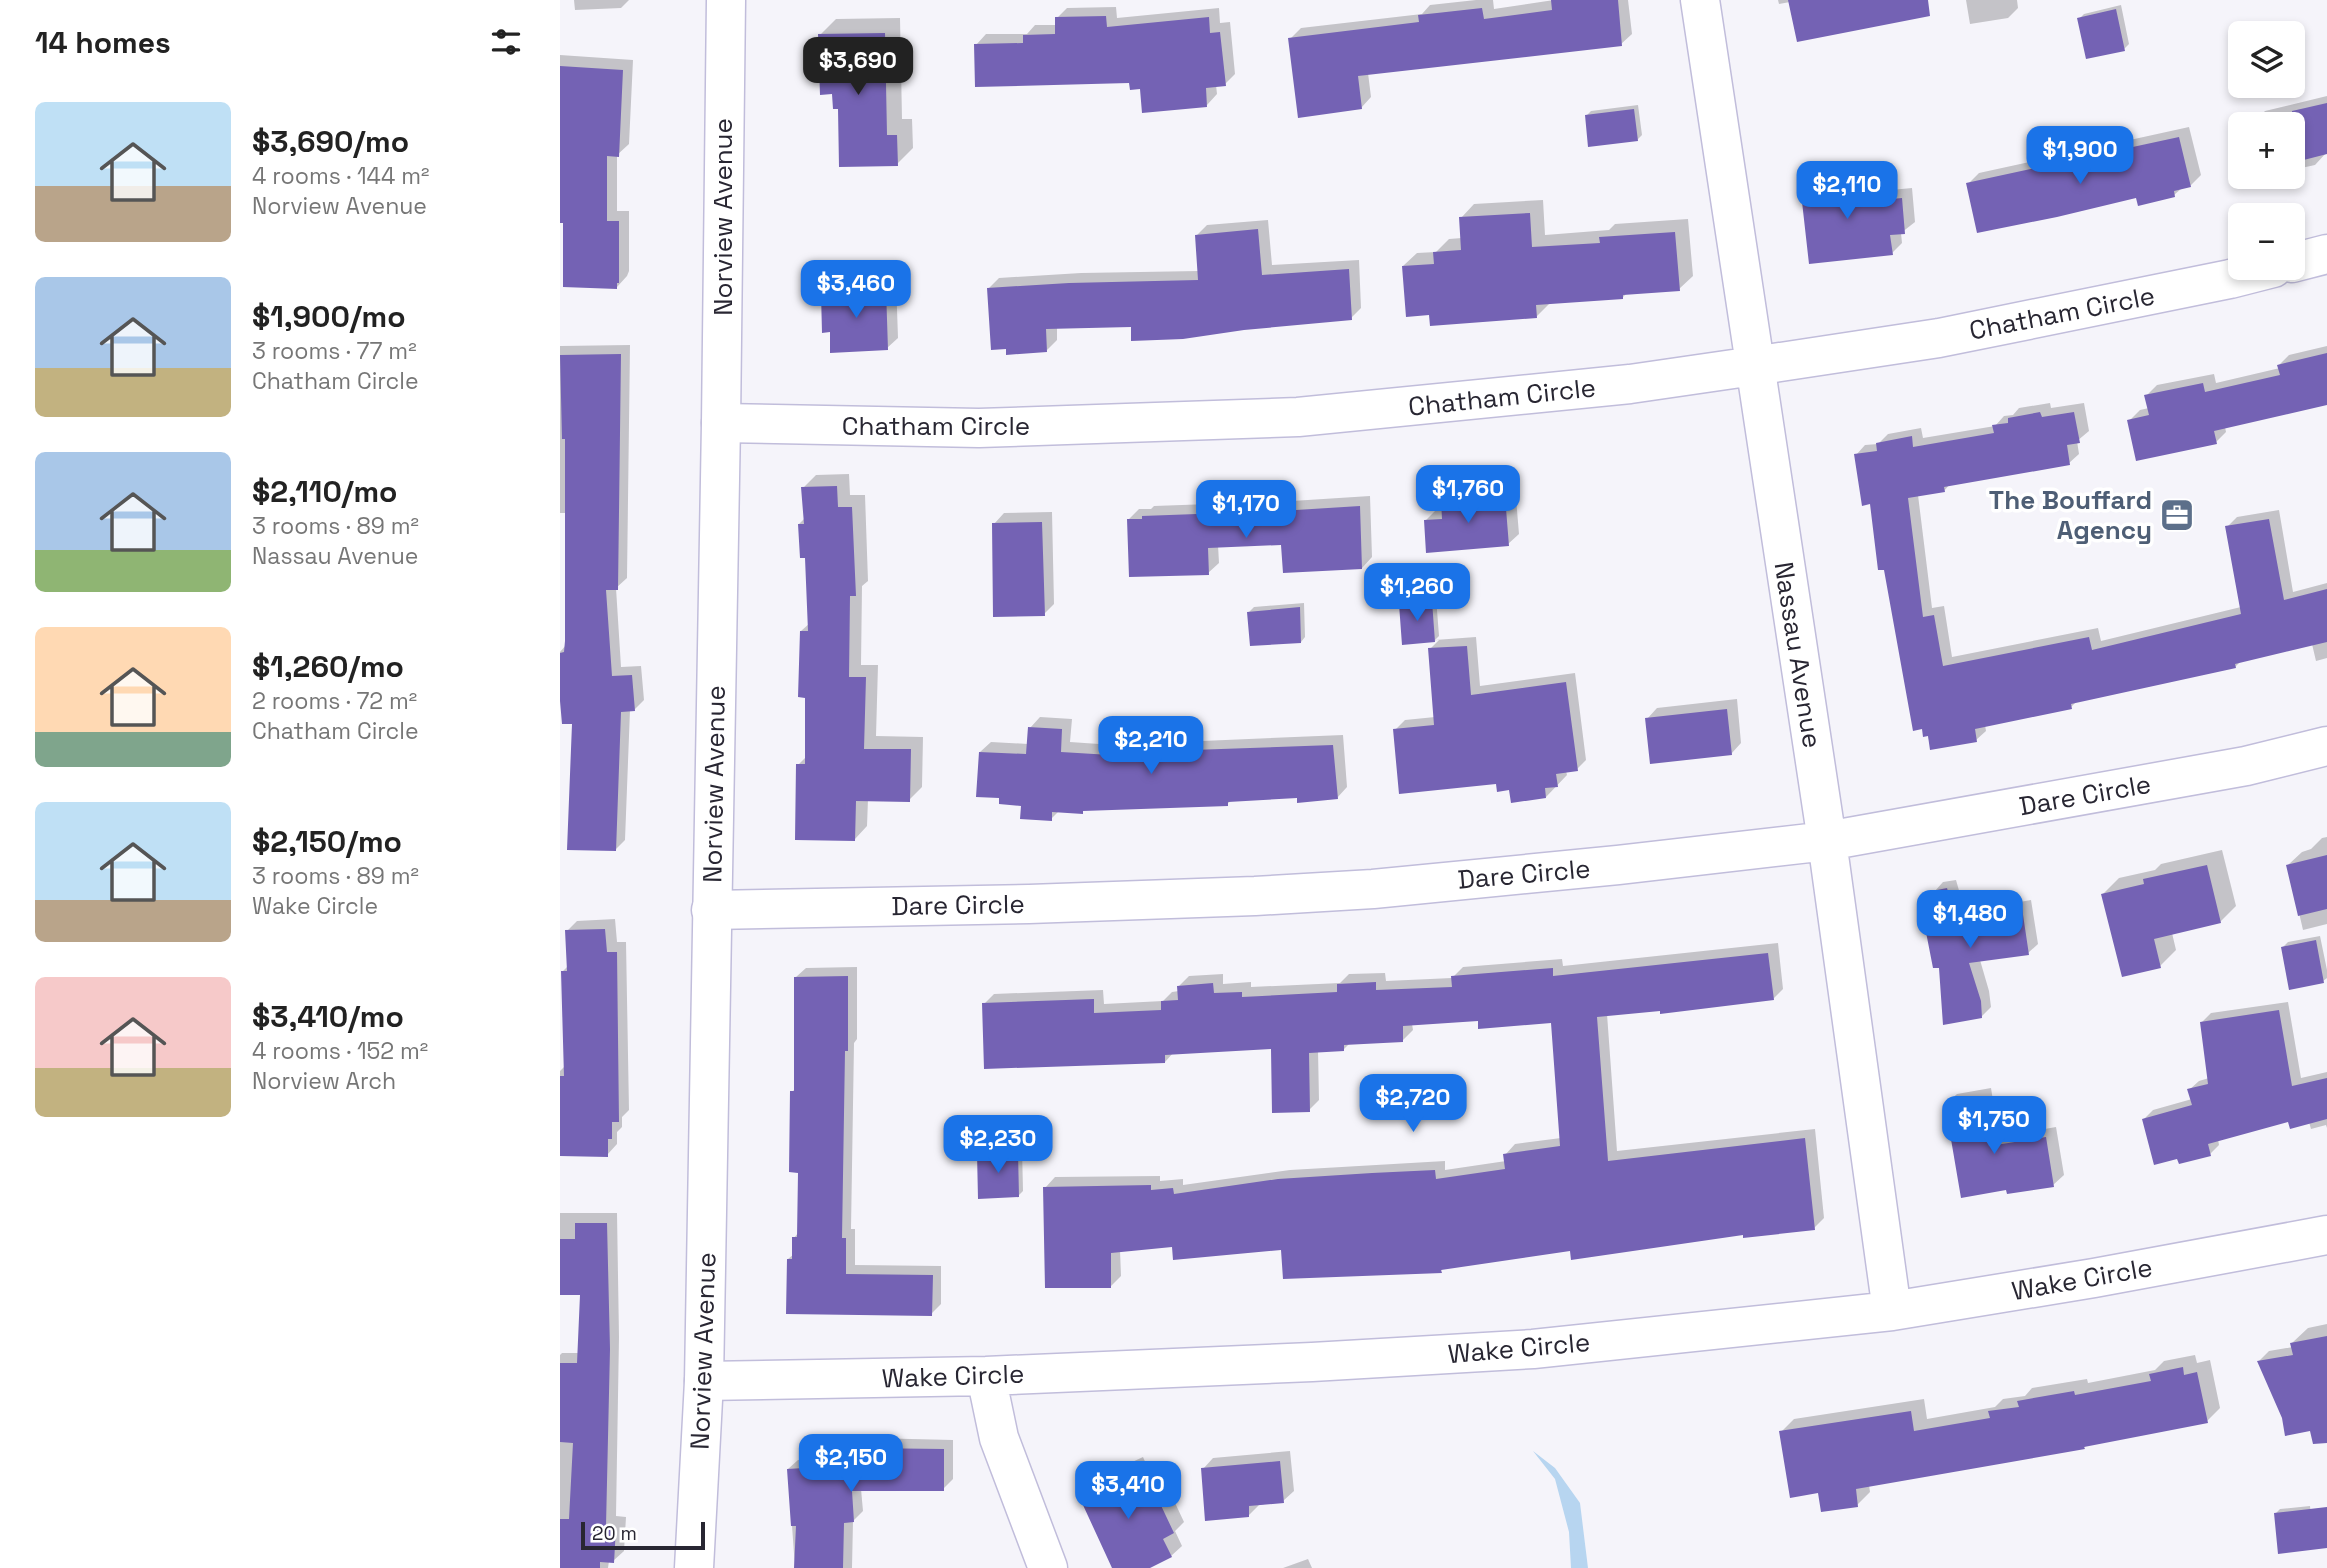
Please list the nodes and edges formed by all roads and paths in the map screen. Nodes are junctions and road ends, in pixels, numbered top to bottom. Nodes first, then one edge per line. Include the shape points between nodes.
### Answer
1 (726, 0) edge
2 (1700, 0) edge
3 (2327, 254) edge
4 (2305, 259) edge
5 (2228, 279) edge
6 (1755, 366) junction
7 (721, 423) junction
8 (2327, 746) edge
9 (1827, 841) junction
10 (711, 910) junction
11 (2327, 1235) edge
12 (1892, 1311) junction
13 (986, 1376) junction
14 (704, 1381) junction
15 (694, 1568) edge
16 (1048, 1568) edge

1 - 7 street, Norview Avenue
2 - 6 street, Nassau Avenue
3 - 4 street
5 - 6 street, Chatham Circle via 1939,338
6 - 7 street, Chatham Circle via 1630,384 1298,416 979,428
6 - 9 street, Nassau Avenue
7 - 10 street, Norview Avenue
8 - 9 street, Dare Circle via 2246,766
9 - 10 street, Dare Circle via 1334,891 1029,904
9 - 12 street, Nassau Avenue
10 - 14 street, Norview Avenue
11 - 12 street, Wake Circle
12 - 13 street, Wake Circle via 1533,1349
13 - 14 street, Wake Circle
13 - 16 street via 999,1438
14 - 15 street, Norview Avenue

